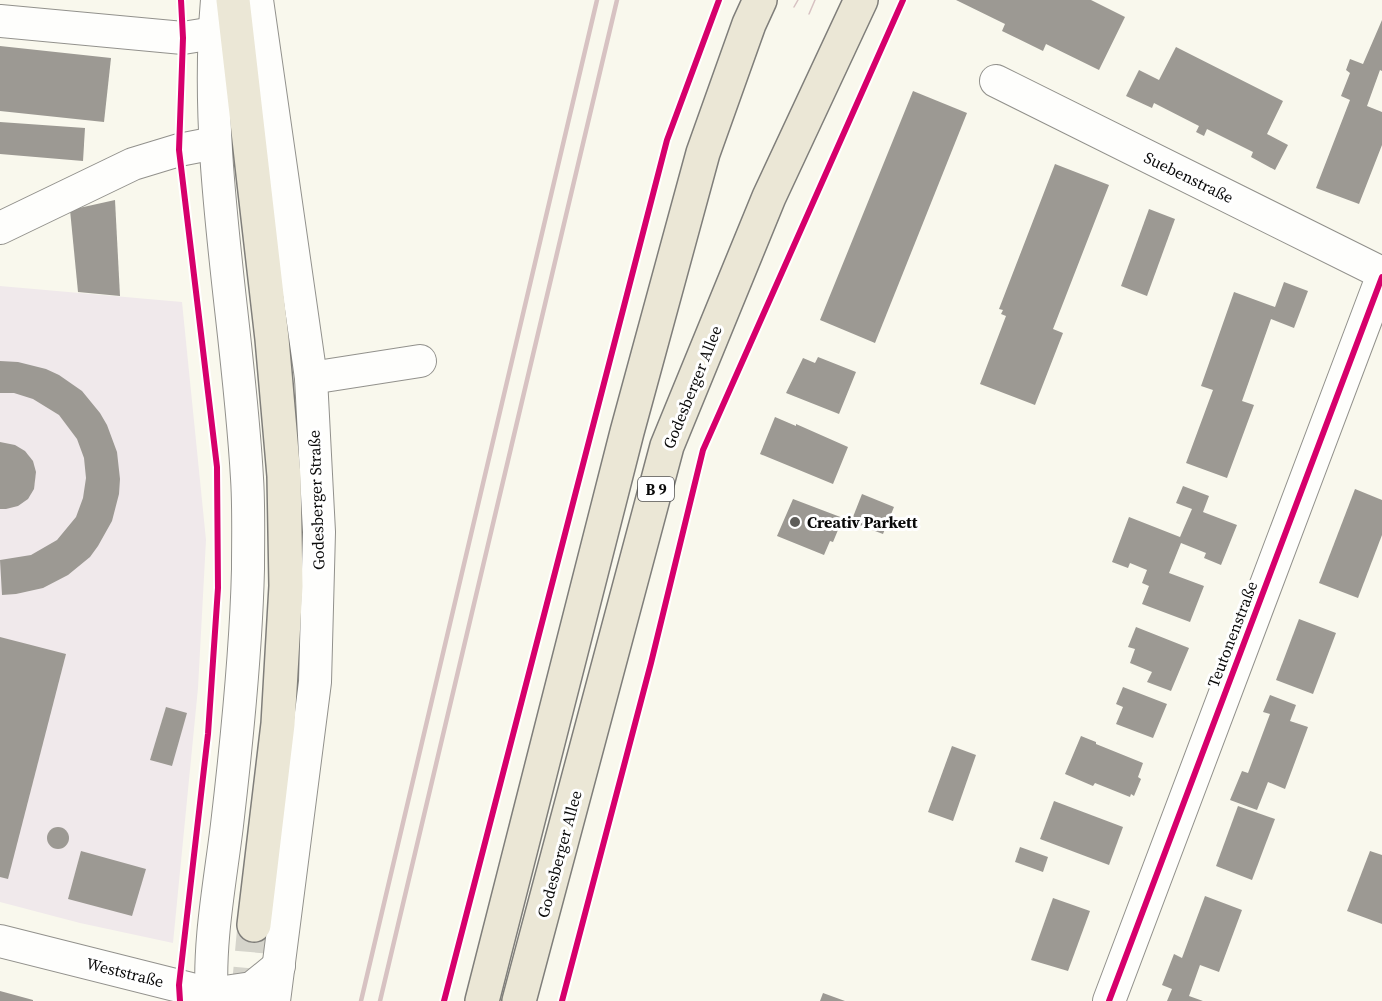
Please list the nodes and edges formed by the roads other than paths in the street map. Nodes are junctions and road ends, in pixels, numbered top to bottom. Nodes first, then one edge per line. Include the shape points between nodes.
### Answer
1 (217, 0) edge
2 (233, 0) edge
3 (257, 0) edge
4 (760, 0) edge
5 (861, 0) edge
6 (0, 21) edge
7 (214, 33) junction
8 (996, 81) dead end
9 (215, 143) junction
10 (0, 228) edge
11 (1382, 275) edge
12 (420, 361) dead end
13 (311, 378) junction
14 (254, 925) tunnel mouth
15 (0, 941) edge
16 (279, 966) junction
17 (214, 998) edge
18 (527, 999) edge
19 (274, 1001) edge
20 (482, 1001) edge
21 (1109, 1001) edge

1 - 7 street
2 - 14 main road, Godesberger Straße via 284,476 286,586 278,724
3 - 13 street, Godesberger Straße
4 - 20 main road, B 9 via 700,164 627,432
5 - 18 main road, Godesberger Allee / B 9 via 769,197 668,446
6 - 7 street via 183,38
7 - 9 street
8 - 11 street, Suebenstraße
9 - 10 street via 133,164
9 - 17 street via 247,479 248,570 238,731 215,924
11 - 21 street, Teutonenstraße
12 - 13 street
13 - 16 street, Godesberger Straße via 319,532 315,682
15 - 17 street, Weststraße
16 - 17 street, Weststraße via 252,988
16 - 19 street, Godesberger Straße

